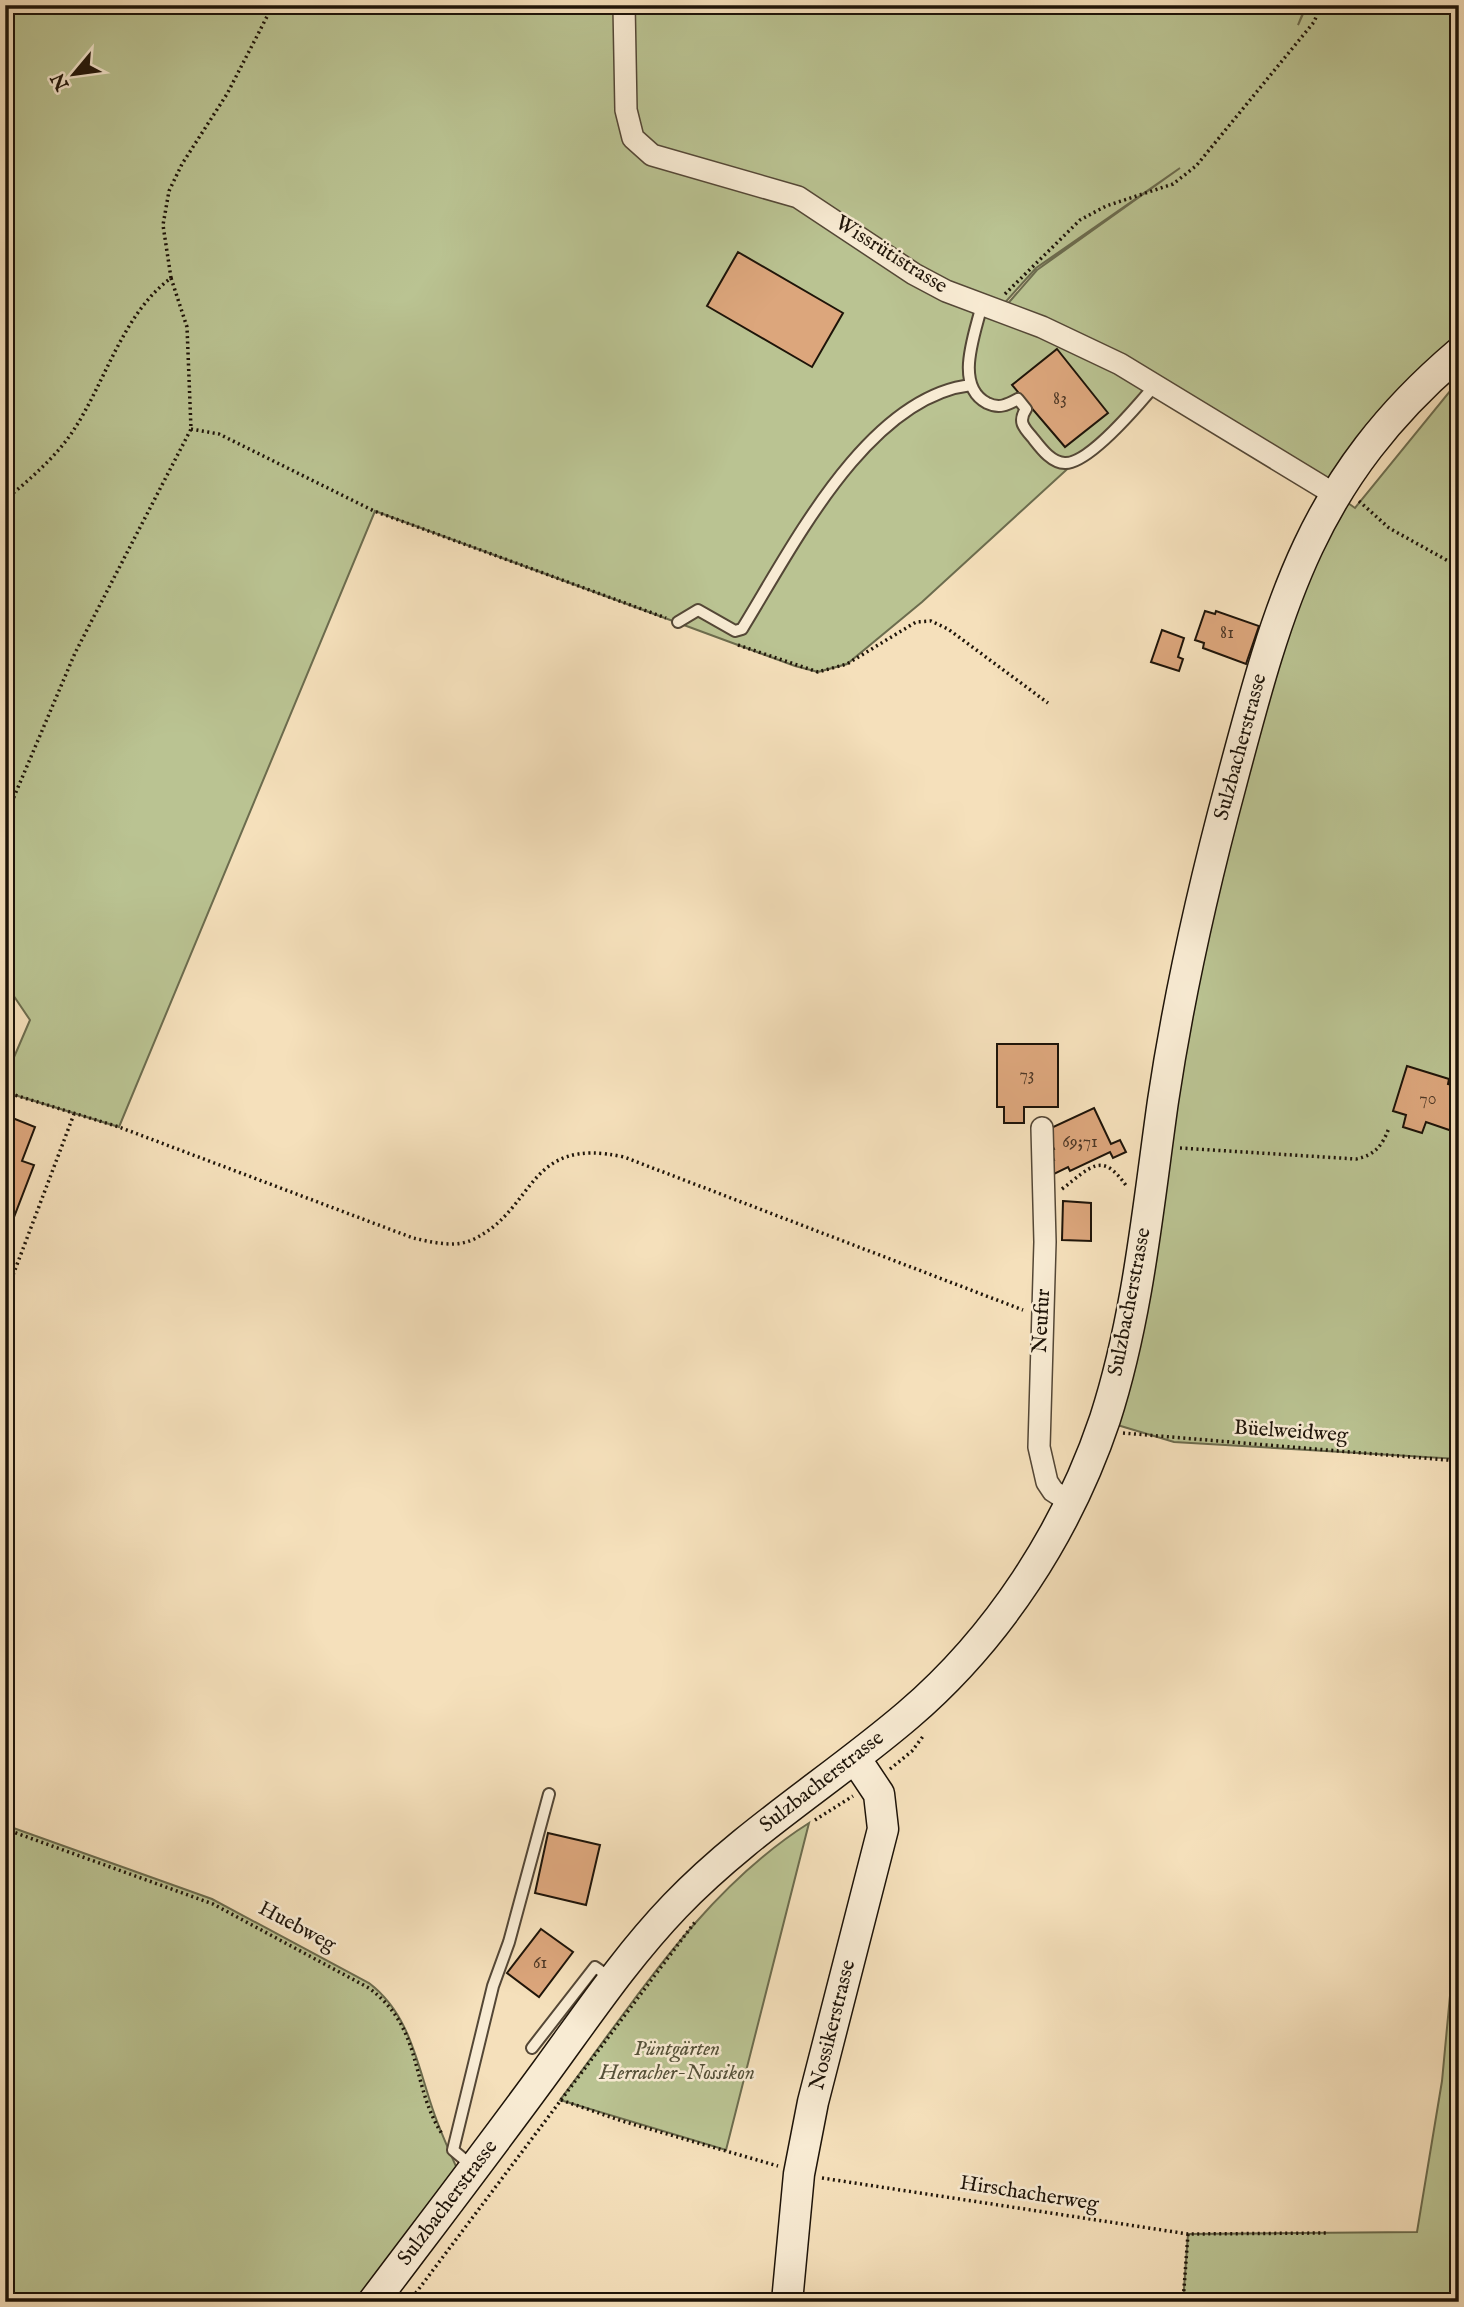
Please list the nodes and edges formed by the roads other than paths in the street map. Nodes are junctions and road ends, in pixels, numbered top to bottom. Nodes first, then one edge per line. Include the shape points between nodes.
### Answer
1 (624, 5) edge
2 (987, 306) junction
3 (1459, 353) edge
4 (971, 385) junction
5 (1155, 385) junction
6 (1345, 495) junction
7 (678, 622) road end
8 (1042, 1128) dead end
9 (1070, 1502) junction
10 (855, 1758) junction
11 (549, 1794) dead end
12 (614, 1979) junction
13 (532, 2048) dead end
14 (464, 2159) junction
15 (373, 2302) edge
16 (787, 2302) edge

1 - 2 street, Wissrütistrasse via 626,110 633,138 652,155 798,197 914,274
2 - 4 lane via 968,365
2 - 5 street, Wissrütistrasse via 1080,344
3 - 6 street, Sulzbacherstrasse via 1412,395 1376,436
4 - 5 lane via 981,400 998,407 1018,399 1026,409 1022,425 1050,457 1066,463 1092,449
4 - 7 lane via 924,398 854,458 822,500 742,629 728,629 698,611
5 - 6 street, Wissrütistrasse
6 - 9 street, Sulzbacherstrasse via 1289,585 1249,714 1182,986 1126,1343 1104,1421
8 - 9 street, Neufur via 1043,1317 1038,1428 1041,1460 1053,1491
9 - 10 street, Sulzbacherstrasse via 991,1630 911,1712
10 - 12 street, Sulzbacherstrasse via 770,1822 694,1888
10 - 16 street, Nossikerstrasse via 879,1794 883,1829 813,2102 799,2175
11 - 14 lane via 493,1986
12 - 13 lane via 595,1967
12 - 14 street, Sulzbacherstrasse
14 - 15 street, Sulzbacherstrasse

